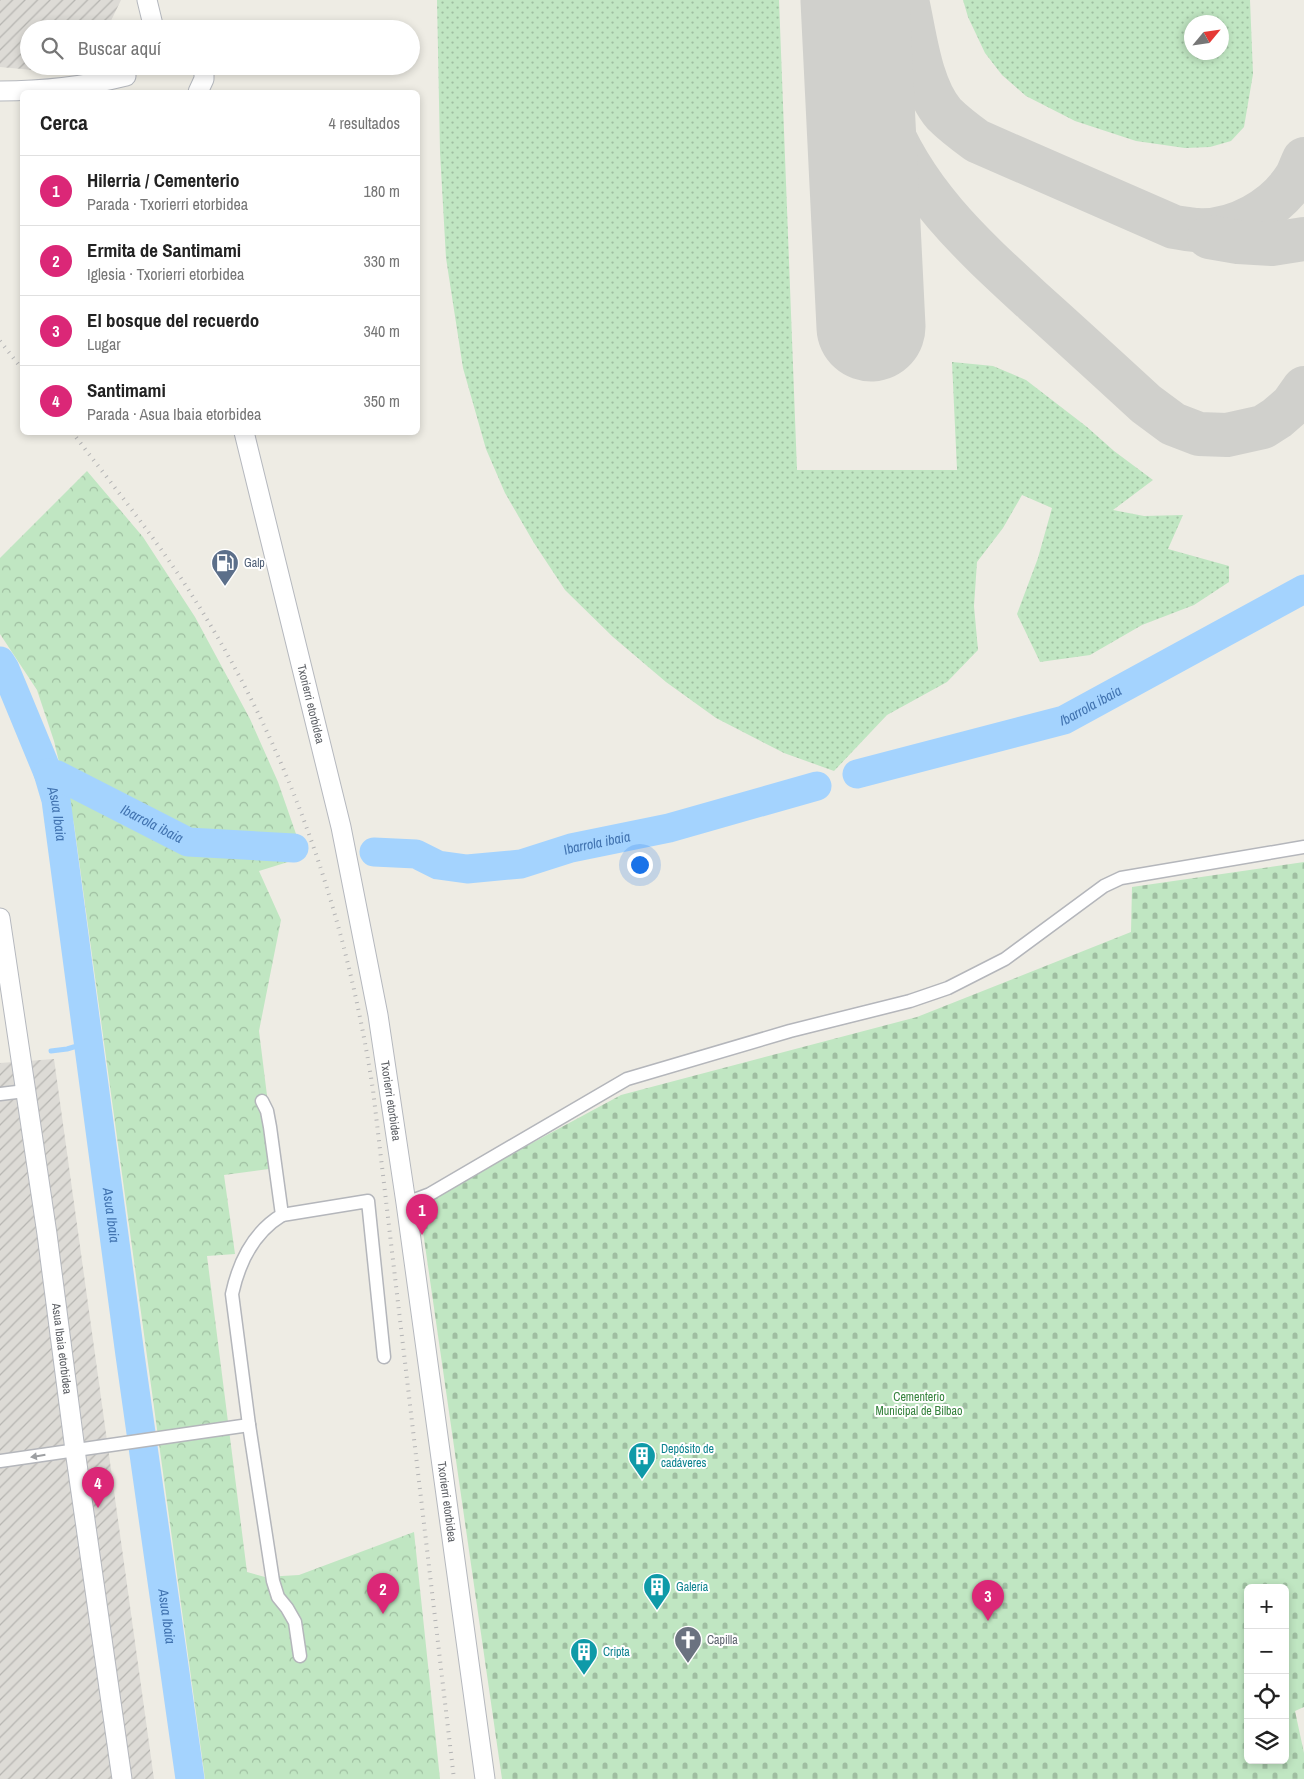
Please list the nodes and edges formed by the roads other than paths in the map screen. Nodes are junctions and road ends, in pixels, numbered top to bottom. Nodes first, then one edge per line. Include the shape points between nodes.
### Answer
1 (147, 0) edge
2 (152, 20) edge
3 (204, 75) edge
4 (128, 78) edge
5 (30, 90) edge
6 (199, 90) edge
7 (0, 91) edge
8 (20, 91) edge
9 (245, 435) edge
10 (1304, 847) edge
11 (0, 918) edge
12 (25, 1091) junction
13 (0, 1094) edge
14 (262, 1101) dead end
15 (406, 1203) junction
16 (282, 1214) junction
17 (384, 1357) dead end
18 (249, 1425) junction
19 (75, 1450) junction
20 (0, 1462) edge
21 (300, 1656) dead end
22 (122, 1779) edge
23 (486, 1779) edge

1 - 2 street
3 - 6 street
4 - 5 street
7 - 8 street
9 - 15 street, Txorierri etorbidea via 341,826 378,1015
10 - 15 street via 1121,878 1104,886 1005,959 948,988 627,1079 430,1194
11 - 12 street, Asua Ibaia etorbidea
12 - 13 street
12 - 19 street, Asua Ibaia etorbidea
14 - 16 street via 270,1127
15 - 23 street, Txorierri etorbidea
16 - 17 street via 368,1201
16 - 18 street via 250,1247 232,1294
18 - 19 street
18 - 21 street via 273,1581 278,1597 295,1622
19 -> 20 street
19 - 22 street, Asua Ibaia etorbidea

